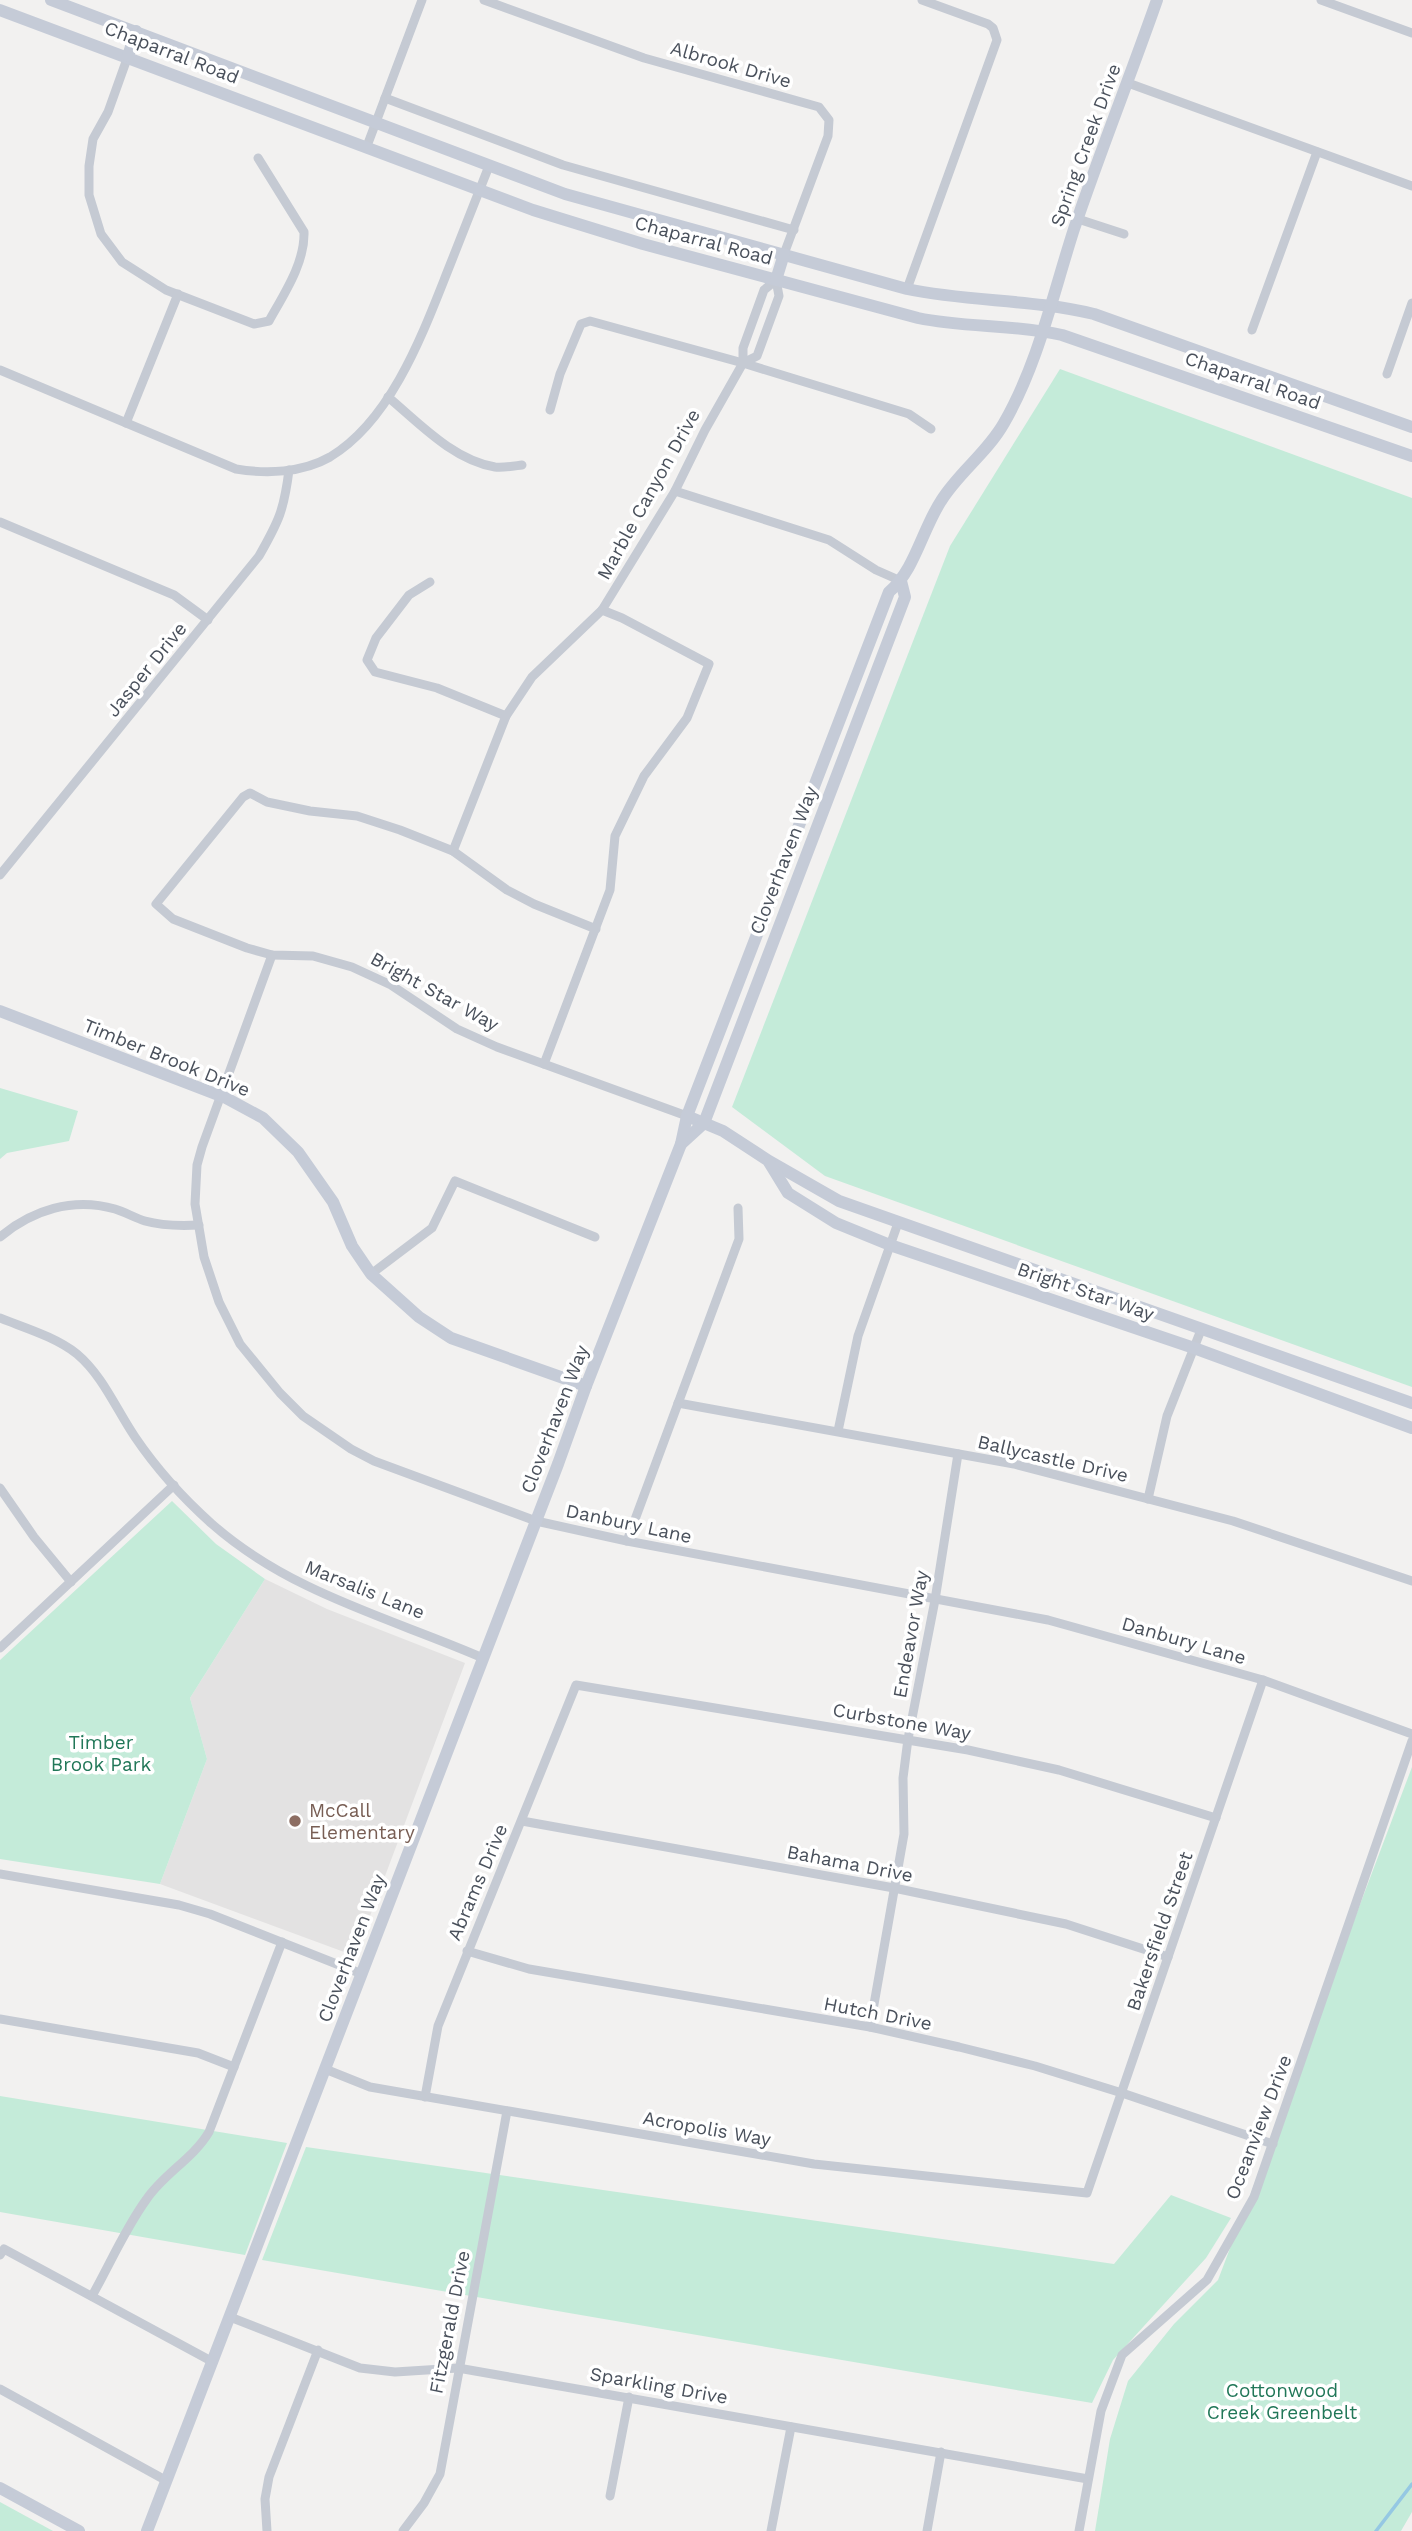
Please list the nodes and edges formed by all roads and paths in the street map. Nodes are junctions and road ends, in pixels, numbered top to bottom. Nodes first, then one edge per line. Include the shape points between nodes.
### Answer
1 (51, 0) edge
2 (422, 0) edge
3 (484, 0) edge
4 (922, 0) edge
5 (1157, 0) edge
6 (1321, 0) edge
7 (0, 10) edge
8 (136, 31) junction
9 (1412, 33) edge
10 (128, 56) junction
11 (1128, 83) junction
12 (385, 98) junction
13 (376, 122) junction
14 (367, 146) junction
15 (1317, 152) junction
16 (258, 158) dead end
17 (489, 166) junction
18 (1412, 186) edge
19 (480, 189) junction
20 (1078, 219) junction
21 (794, 230) junction
22 (1124, 234) dead end
23 (784, 254) junction
24 (776, 280) junction
25 (907, 289) junction
26 (178, 294) junction
27 (1412, 303) edge
28 (1050, 304) junction
29 (1042, 330) junction
30 (1252, 330) dead end
31 (743, 363) junction
32 (0, 370) edge
33 (1387, 374) dead end
34 (388, 397) junction
35 (550, 410) dead end
36 (126, 423) junction
37 (1412, 427) edge
38 (931, 429) dead end
39 (1412, 456) edge
40 (522, 465) dead end
41 (289, 470) junction
42 (675, 491) junction
43 (0, 522) edge
44 (430, 582) dead end
45 (901, 582) junction
46 (602, 610) junction
47 (208, 620) junction
48 (506, 716) junction
49 (453, 852) junction
50 (0, 875) edge
51 (596, 929) junction
52 (272, 955) junction
53 (0, 1011) edge
54 (544, 1064) junction
55 (222, 1097) junction
56 (687, 1116) junction
57 (704, 1124) junction
58 (681, 1144) junction
59 (769, 1161) junction
60 (738, 1208) dead end
61 (898, 1223) junction
62 (199, 1225) junction
63 (0, 1237) edge
64 (595, 1237) dead end
65 (890, 1245) junction
66 (371, 1274) junction
67 (0, 1318) edge
68 (1201, 1330) junction
69 (1194, 1348) junction
70 (586, 1386) junction
71 (678, 1403) junction
72 (1412, 1403) edge
73 (1412, 1428) edge
74 (838, 1431) junction
75 (958, 1454) junction
76 (174, 1485) junction
77 (0, 1488) edge
78 (1148, 1499) junction
79 (536, 1521) junction
80 (627, 1541) junction
81 (1412, 1581) edge
82 (71, 1582) junction
83 (934, 1600) junction
84 (0, 1648) edge
85 (483, 1658) junction
86 (1263, 1680) junction
87 (576, 1685) joint
88 (1412, 1734) edge
89 (908, 1739) junction
90 (1412, 1741) edge
91 (1216, 1818) junction
92 (522, 1821) junction
93 (0, 1874) edge
94 (894, 1888) junction
95 (282, 1942) junction
96 (467, 1951) junction
97 (1168, 1957) junction
98 (362, 1974) junction
99 (0, 2019) edge
100 (870, 2027) junction
101 (234, 2067) junction
102 (325, 2069) junction
103 (1122, 2093) junction
104 (425, 2097) junction
105 (507, 2111) junction
106 (1273, 2144) junction
107 (1087, 2193) joint
108 (2, 2252) edge
109 (92, 2295) junction
110 (230, 2316) junction
111 (318, 2350) junction
112 (212, 2362) junction
113 (458, 2368) junction
114 (0, 2389) edge
115 (629, 2397) junction
116 (791, 2427) junction
117 (941, 2452) junction
118 (1088, 2479) junction
119 (167, 2481) junction
120 (0, 2488) edge
121 (610, 2496) dead end
122 (79, 2531) edge
123 (147, 2531) edge
124 (267, 2531) edge
125 (403, 2531) edge
126 (771, 2531) edge
127 (927, 2531) edge
128 (1079, 2531) edge

1 - 8 street, Chaparral Road
2 - 12 street
3 - 21 street, Albrook Drive via 644,58 819,107 829,120 828,136
4 - 25 street via 988,24 997,40
5 - 11 street, Spring Creek Drive
6 - 9 street
7 - 10 street, Chaparral Road
8 - 10 street
8 - 13 street, Chaparral Road
10 - 14 street, Chaparral Road
10 - 26 street via 93,139 89,195 101,234 122,262
11 - 15 street
11 - 20 street, Spring Creek Drive
12 - 13 street
12 - 21 street via 563,164
13 - 14 street
13 - 17 street, Chaparral Road
14 - 19 street, Chaparral Road
15 - 18 street
15 - 30 street
16 - 26 street via 304,232 305,244 270,321 254,324
17 - 19 street
17 - 23 street, Chaparral Road via 565,194
19 - 24 street, Chaparral Road via 588,228
19 - 34 street via 430,316
20 - 22 street
20 - 28 street, Spring Creek Drive
21 - 23 street, Albrook Drive
23 - 24 street
23 - 25 street, Chaparral Road
24 - 29 street, Chaparral Road via 929,321
24 - 31 street, Marble Canyon Drive via 762,293 743,348
24 - 31 street, Marble Canyon Drive via 779,296 757,356
25 - 28 street, Chaparral Road
26 - 36 street
27 - 33 street
28 - 29 street, Cloverhaven Way
28 - 37 street, Chaparral Road via 1094,314
29 - 39 street, Chaparral Road
29 - 45 street, Cloverhaven Way via 1004,424 939,503
31 - 35 street via 590,321 581,324
31 - 38 street via 909,414
31 - 42 street, Marble Canyon Drive
32 - 36 street
34 - 40 street via 467,457 496,467
34 - 41 street via 350,442 328,458
36 - 41 street via 236,469
41 - 47 street, Jasper Drive via 278,523 259,556
42 - 45 street via 829,540
42 - 46 street, Marble Canyon Drive
43 - 47 street via 174,595
44 - 48 street via 409,595 391,616 367,655 368,665 375,673 437,688
45 - 56 street, Cloverhaven Way via 888,592
45 - 57 street, Cloverhaven Way via 905,597
46 - 48 street, Marble Canyon Drive via 532,677
46 - 51 street via 709,664 687,718 644,776 615,836 610,890
47 - 50 street, Jasper Drive
48 - 49 street, Marble Canyon Drive
49 - 51 street via 507,890
49 - 52 street, Bright Star Way via 356,816 267,802 250,793 156,904 173,919
51 - 54 street
52 - 54 street, Bright Star Way via 313,956 352,967 391,985 457,1029
52 - 55 street, Danbury Lane
53 - 55 street, Timber Brook Drive
54 - 56 street, Bright Star Way
55 - 62 street, Danbury Lane via 197,1165
55 - 66 street, Timber Brook Drive via 263,1118 298,1152 333,1202
56 - 57 street, Bright Star Way
56 - 58 street, Cloverhaven Way
57 - 58 street, Cloverhaven Way
57 - 59 street, Bright Star Way
58 - 70 street, Cloverhaven Way
59 - 61 street, Bright Star Way via 839,1202
59 - 65 street, Bright Star Way via 788,1193 836,1223
60 - 71 street via 739,1239
61 - 65 street
61 - 68 street, Bright Star Way
62 - 63 street via 158,1224 115,1209 75,1205 32,1216
62 - 79 street, Danbury Lane via 219,1302 239,1342 303,1416 374,1461
64 - 66 street via 455,1181 432,1228
65 - 69 street, Bright Star Way
65 - 74 street via 858,1336
66 - 70 street, Timber Brook Drive via 419,1317 451,1338
67 - 76 street, Marsalis Lane via 63,1345 87,1364
68 - 69 street
68 - 72 street, Bright Star Way
69 - 73 street, Bright Star Way
69 - 78 street via 1167,1416
70 - 79 street, Cloverhaven Way
71 - 74 street, Ballycastle Drive
71 - 80 street
74 - 75 street, Ballycastle Drive
75 - 78 street, Ballycastle Drive
75 - 83 street, Endeavor Way
76 - 82 street
76 - 85 street, Marsalis Lane via 213,1525 299,1583
77 - 82 street
78 - 81 street, Ballycastle Drive via 1233,1521
79 - 80 street, Danbury Lane
79 - 85 street, Cloverhaven Way
80 - 83 street, Danbury Lane
82 - 84 street
83 - 86 street, Danbury Lane via 1048,1620
83 - 89 street, Endeavor Way
85 - 98 street, Cloverhaven Way
86 - 88 street, Danbury Lane
86 - 91 street, Bakersfield Street
87 - 89 street, Curbstone Way
87 - 92 street, Abrams Drive
89 - 91 street, Curbstone Way via 1059,1770
89 - 94 street, Endeavor Way via 904,1834
90 - 106 street, Oceanview Drive
91 - 97 street, Bakersfield Street
92 - 94 street, Bahama Drive
92 - 96 street, Abrams Drive
93 - 95 street via 179,1905
94 - 97 street, Bahama Drive via 1066,1924
94 - 100 street, Endeavor Way
95 - 98 street
95 - 101 street
96 - 100 street, Hutch Drive via 529,1969
96 - 104 street, Abrams Drive via 438,2026
97 - 103 street, Bakersfield Street
98 - 102 street, Cloverhaven Way
99 - 101 street via 198,2053
100 - 103 street, Hutch Drive via 1035,2066
101 - 109 street via 209,2132 145,2201
102 - 104 street, Acropolis Way via 370,2087
102 - 110 street, Cloverhaven Way
103 - 106 street, Hutch Drive
103 - 107 street, Bakersfield Street
104 - 105 street, Acropolis Way
105 - 107 street, Acropolis Way via 814,2164
105 - 113 street, Fitzgerald Drive
106 - 118 street, Oceanview Drive via 1254,2197 1207,2280 1122,2355 1101,2411
108 - 109 street
109 - 112 street
110 - 111 street, Sparkling Drive
110 - 112 street, Cloverhaven Way
111 - 113 street, Sparkling Drive via 360,2368 395,2372
111 - 124 street via 269,2477
112 - 119 street, Cloverhaven Way
113 - 115 street, Sparkling Drive
113 - 125 street, Fitzgerald Drive via 440,2474
114 - 119 street
115 - 116 street, Sparkling Drive
115 - 121 street
116 - 117 street, Sparkling Drive
116 - 126 street
117 - 118 street, Sparkling Drive
117 - 127 street
118 - 128 street, Oceanview Drive
119 - 123 street, Cloverhaven Way
120 - 122 street

